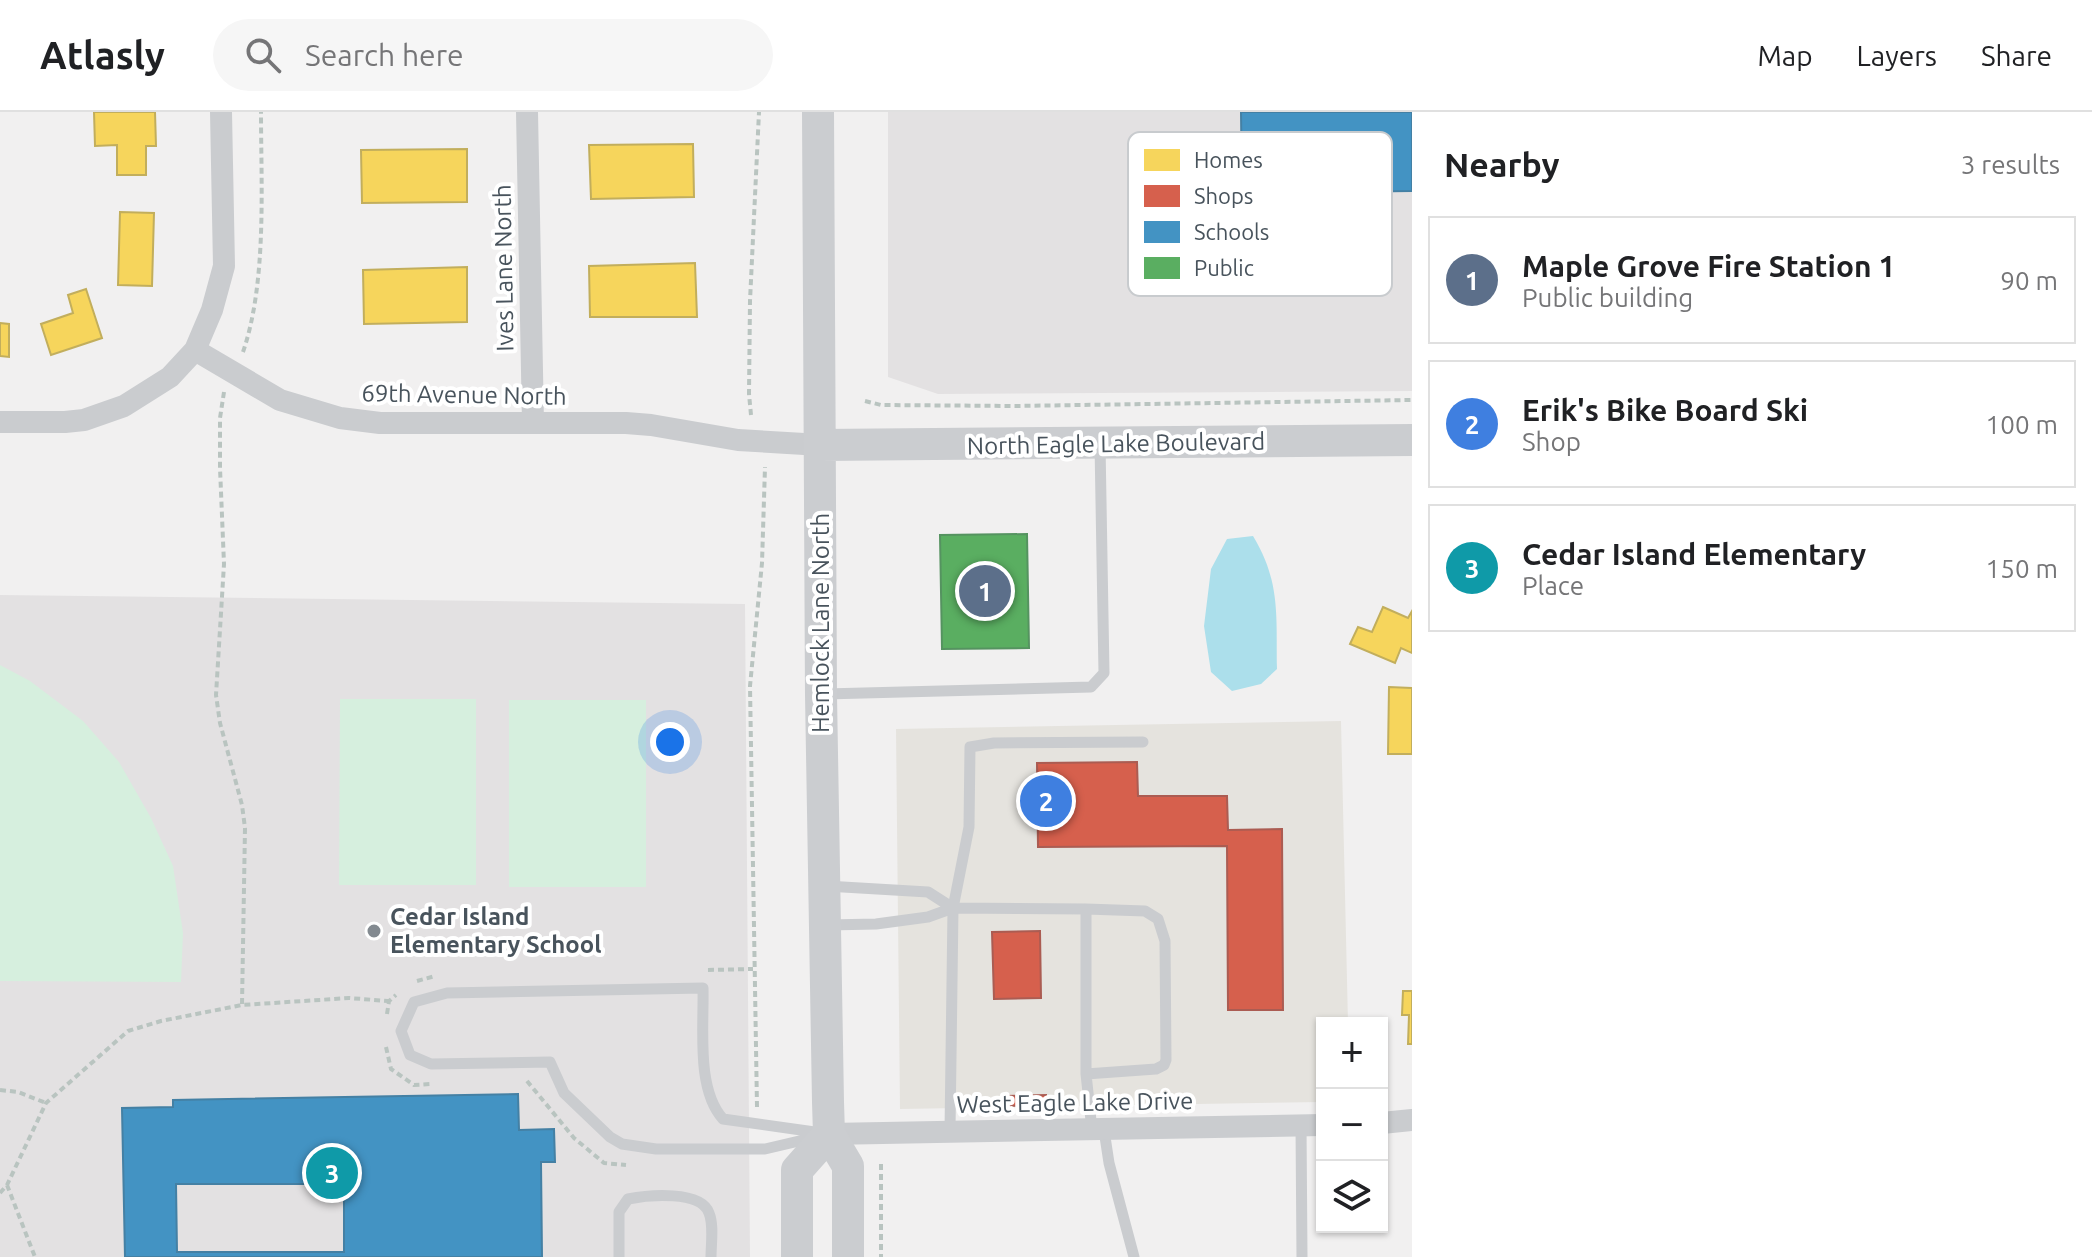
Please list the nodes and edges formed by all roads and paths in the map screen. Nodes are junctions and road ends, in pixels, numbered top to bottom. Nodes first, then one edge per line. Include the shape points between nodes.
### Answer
1 (221, 112) edge
2 (261, 112) edge
3 (527, 112) edge
4 (759, 112) edge
5 (818, 112) edge
6 (195, 350) junction
7 (232, 373) junction
8 (1412, 400) edge
9 (865, 401) dead end
10 (751, 415) dead end
11 (0, 422) edge
12 (533, 423) junction
13 (1412, 440) edge
14 (1100, 444) junction
15 (821, 445) junction
16 (765, 467) dead end
17 (821, 695) junction
18 (1143, 742) dead end
19 (824, 886) junction
20 (953, 908) junction
21 (1086, 909) junction
22 (824, 925) junction
23 (389, 1001) dead end
24 (242, 1005) junction
25 (1086, 1074) junction
26 (0, 1090) edge
27 (46, 1103) junction
28 (757, 1107) dead end
29 (1412, 1120) edge
30 (1388, 1122) edge
31 (1311, 1125) edge
32 (1098, 1130) junction
33 (950, 1131) junction
34 (829, 1134) junction
35 (881, 1164) dead end
36 (7, 1185) junction
37 (0, 1193) edge
38 (35, 1257) edge
39 (619, 1257) edge
40 (711, 1257) edge
41 (797, 1257) edge
42 (848, 1257) edge
43 (881, 1257) edge
44 (1134, 1257) edge
45 (1302, 1257) edge

1 - 6 street via 224,266
2 - 7 path via 256,294 249,335
3 - 12 street, Ives Lane North
4 - 10 path via 750,301
5 - 15 main road, Hemlock Lane North
6 - 7 street, 69th Avenue North
6 - 11 street via 170,377 124,406 84,420
7 - 12 street, 69th Avenue North via 280,400 340,418
7 - 24 path via 220,418 224,564 216,695 245,828
8 - 9 path via 1015,406
12 - 15 street, 69th Avenue North via 651,425 738,440
13 - 14 main road, North Eagle Lake Boulevard
14 - 15 main road, North Eagle Lake Boulevard
14 - 17 lane via 1104,673 1091,687
15 - 17 main road, Hemlock Lane North
16 - 28 path via 749,697
17 - 19 main road, Hemlock Lane North
18 - 20 lane via 970,747 969,827
19 - 20 lane via 928,892
19 - 22 main road, Hemlock Lane North
20 - 21 lane
20 - 22 lane via 928,917
20 - 33 lane
21 - 25 lane
21 - 25 lane via 1145,911 1158,919 1165,941 1166,1060 1156,1069
22 - 34 main road, Hemlock Lane North
23 - 24 path via 349,998
24 - 27 path via 128,1031
25 - 32 lane
26 - 27 path
27 - 36 path
29 - 30 street
31 - 32 street, West Eagle Lake Drive
31 - 45 lane
32 - 33 street, West Eagle Lake Drive
32 - 44 lane
33 - 34 street, West Eagle Lake Drive
34 - 34 lane via 737,1123 723,1119 712,1107 705,1081 703,988 447,993 414,1002 401,1031 410,1055 431,1064 550,1062 564,1093 622,1144 765,1149
34 - 41 main road via 797,1170
34 - 42 main road, Hemlock Lane North via 848,1166
35 - 43 path
36 - 37 path
36 - 38 path
39 - 40 lane via 619,1212 628,1199 643,1196 689,1197 704,1203 710,1215

